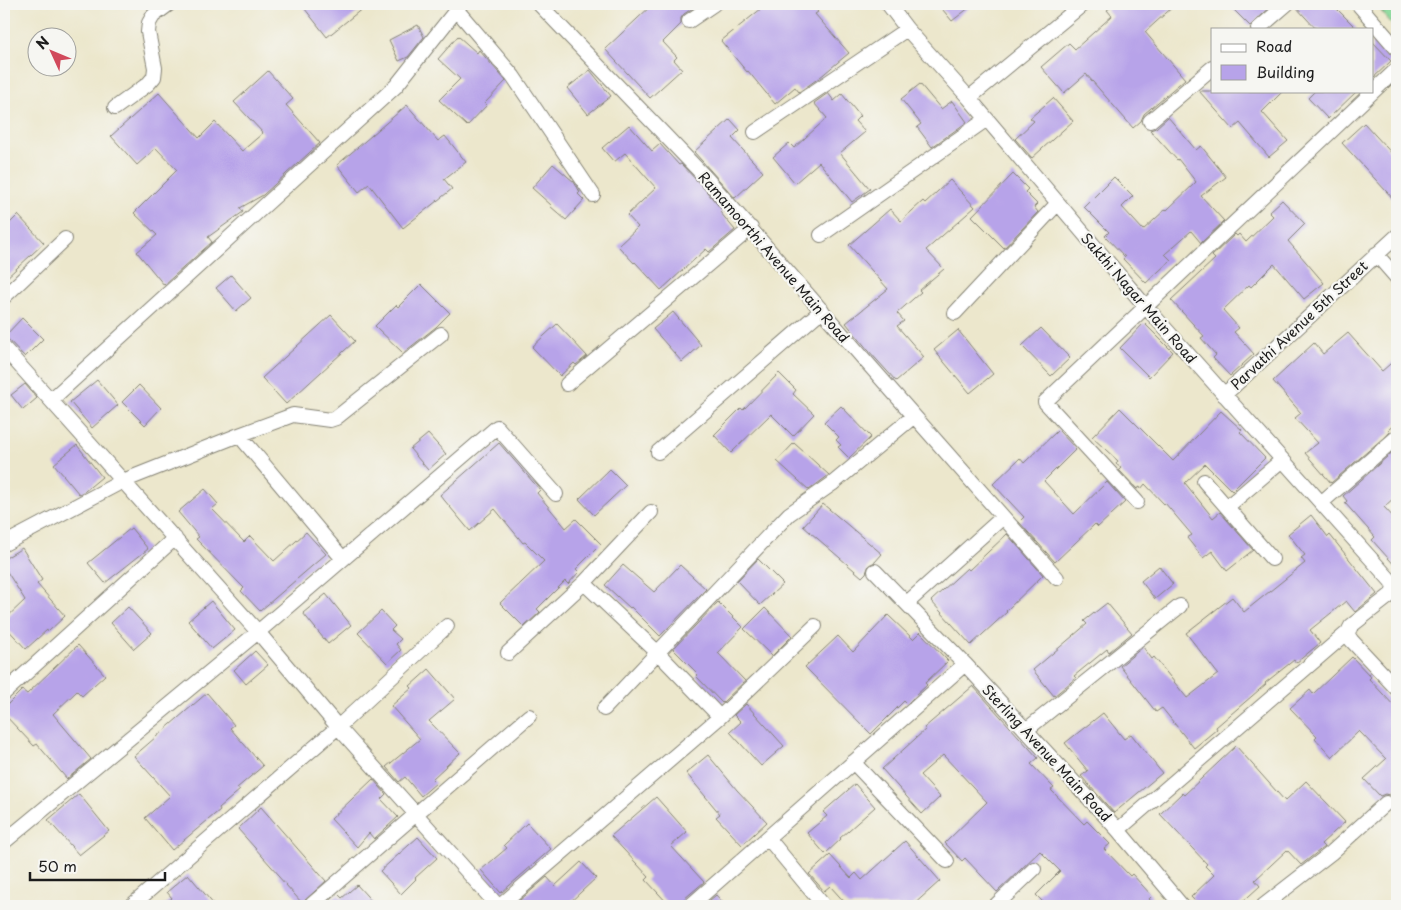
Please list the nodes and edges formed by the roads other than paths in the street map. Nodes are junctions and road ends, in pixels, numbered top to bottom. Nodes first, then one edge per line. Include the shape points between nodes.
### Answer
1 (169, 4) edge
2 (539, 4) edge
3 (714, 4) edge
4 (888, 4) edge
5 (1083, 4) edge
6 (1287, 4) edge
7 (1358, 4) edge
8 (458, 7) edge
9 (689, 20) dead end
10 (1259, 28) edge
11 (907, 29) junction
12 (1397, 49) edge
13 (1211, 69) edge
14 (1397, 69) edge
15 (1374, 91) edge
16 (1373, 92) edge
17 (969, 98) junction
18 (115, 108) dead end
19 (987, 120) junction
20 (1150, 121) dead end
21 (755, 132) dead end
22 (594, 195) dead end
23 (1058, 203) junction
24 (751, 228) junction
25 (821, 235) dead end
26 (1397, 236) edge
27 (66, 239) dead end
28 (1376, 254) junction
29 (1397, 278) edge
30 (4, 296) edge
31 (1146, 307) junction
32 (822, 310) junction
33 (955, 313) dead end
34 (441, 334) dead end
35 (4, 348) edge
36 (567, 384) dead end
37 (1224, 395) junction
38 (51, 400) junction
39 (914, 416) junction
40 (239, 435) junction
41 (1397, 437) edge
42 (658, 452) dead end
43 (1282, 460) junction
44 (123, 481) junction
45 (1204, 481) dead end
46 (556, 494) dead end
47 (1136, 502) dead end
48 (1321, 503) junction
49 (1227, 507) junction
50 (651, 512) dead end
51 (1003, 516) junction
52 (175, 538) junction
53 (4, 544) edge
54 (343, 559) junction
55 (1272, 559) dead end
56 (875, 571) dead end
57 (1057, 578) dead end
58 (584, 582) junction
59 (1396, 587) edge
60 (907, 603) junction
61 (1180, 606) dead end
62 (447, 626) dead end
63 (815, 626) dead end
64 (258, 632) junction
65 (1348, 632) junction
66 (657, 652) junction
67 (508, 653) dead end
68 (965, 664) junction
69 (6, 687) edge
70 (1397, 689) edge
71 (604, 709) dead end
72 (529, 716) dead end
73 (720, 717) junction
74 (338, 727) junction
75 (1026, 730) junction
76 (853, 762) junction
77 (1386, 803) dead end
78 (416, 813) junction
79 (1118, 830) junction
80 (768, 838) junction
81 (4, 842) edge
82 (947, 861) dead end
83 (1034, 869) dead end
84 (131, 906) edge
85 (310, 906) edge
86 (499, 906) edge
87 (690, 906) edge
88 (824, 906) edge
89 (995, 906) edge
90 (1182, 906) edge
91 (1263, 906) edge

1 - 18 street via 149,23 154,77
2 - 24 street, Ramamoorthi Avenue Main Road
3 - 9 street
4 - 11 street, Sakthi Nagar Main Road
5 - 17 street
6 - 10 street
7 - 12 street
8 - 22 street via 513,76
8 - 38 street via 396,86
11 - 17 street, Sakthi Nagar Main Road
11 - 21 street
13 - 20 street
14 - 15 street
16 - 31 street
17 - 19 street, Sakthi Nagar Main Road
19 - 23 street, Sakthi Nagar Main Road
19 - 25 street
23 - 31 street, Sakthi Nagar Main Road
23 - 33 street
24 - 32 street, Ramamoorthi Avenue Main Road
24 - 36 street
26 - 28 street, Parvathi Avenue 5th Street
27 - 30 street
28 - 29 street
28 - 37 street, Parvathi Avenue 5th Street
31 - 37 street, Sakthi Nagar Main Road
31 - 47 street via 1045,402
32 - 39 street, Ramamoorthi Avenue Main Road
32 - 42 street
34 - 40 street via 336,418 293,415
35 - 38 street
37 - 43 street, Sakthi Nagar Main Road
38 - 44 street
39 - 51 street, Ramamoorthi Avenue Main Road
39 - 66 street via 832,484 788,514
40 - 44 street
40 - 54 street
41 - 48 street
43 - 48 street, Sakthi Nagar Main Road
43 - 49 street
44 - 52 street
44 - 53 street
45 - 49 street
46 - 54 street via 497,427
48 - 59 street, Sakthi Nagar Main Road
49 - 55 street
50 - 58 street
51 - 57 street, Ramamoorthi Avenue Main Road
51 - 60 street
52 - 64 street
52 - 69 street
54 - 64 street
56 - 60 street, Sterling Avenue Main Road
58 - 66 street
58 - 67 street
59 - 65 street
60 - 68 street, Sterling Avenue Main Road
61 - 75 street
62 - 74 street
63 - 73 street
64 - 74 street
64 - 81 street
65 - 70 street via 1352,641
65 - 79 street
66 - 71 street
66 - 73 street
68 - 75 street, Sterling Avenue Main Road
68 - 76 street
72 - 78 street
73 - 86 street
74 - 78 street
74 - 84 street
75 - 79 street, Sterling Avenue Main Road
76 - 80 street
76 - 82 street
77 - 91 street via 1331,854
78 - 85 street
78 - 86 street
79 - 90 street, Sterling Avenue Main Road
80 - 87 street
80 - 88 street
83 - 89 street

